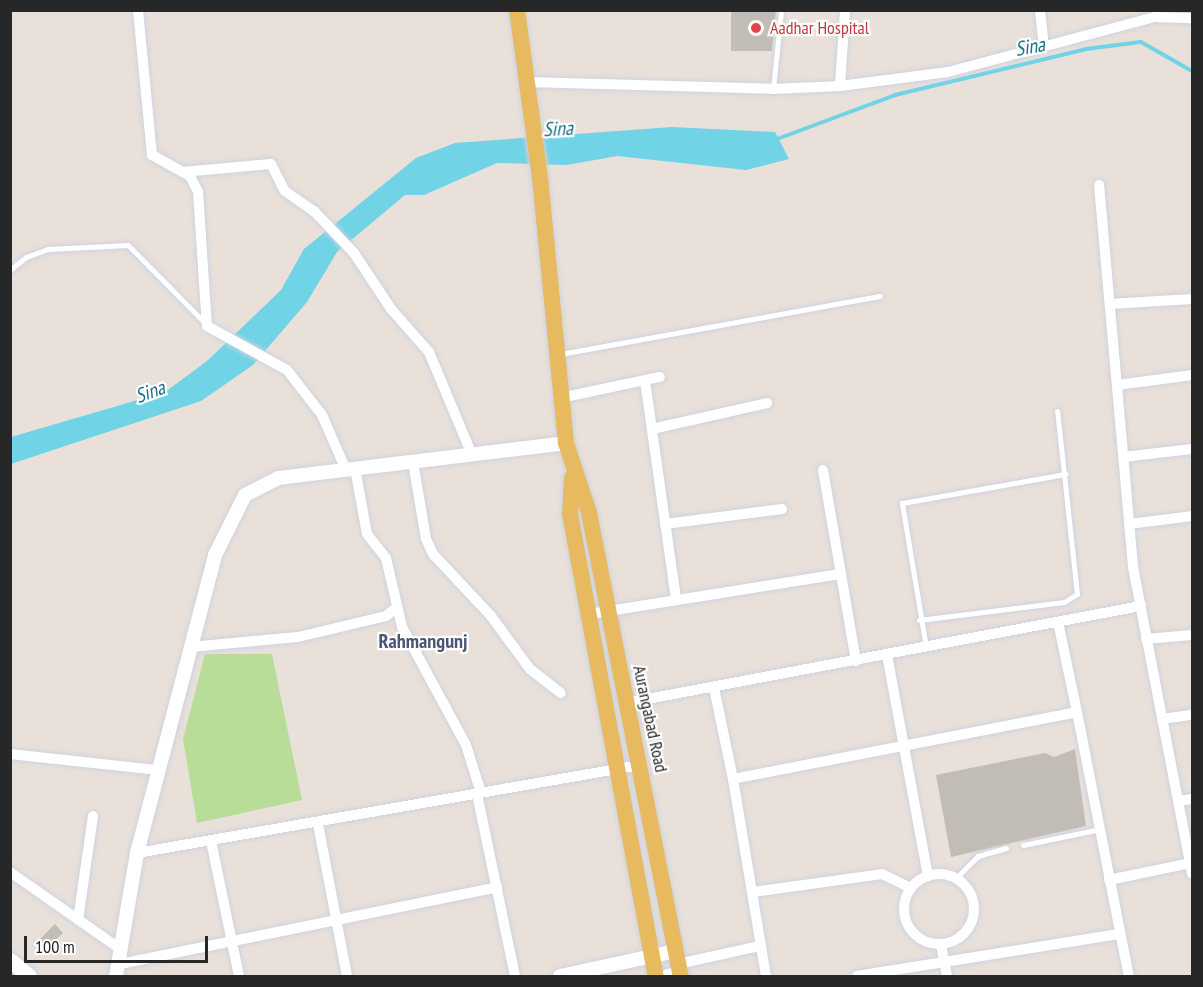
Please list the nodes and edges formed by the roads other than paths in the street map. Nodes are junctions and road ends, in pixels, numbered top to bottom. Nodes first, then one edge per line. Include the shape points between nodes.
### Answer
1 (138, 10) edge
2 (517, 10) edge
3 (781, 10) edge
4 (845, 10) edge
5 (1040, 10) edge
6 (1192, 18) edge
7 (1044, 46) junction
8 (840, 86) junction
9 (528, 90) junction
10 (773, 90) junction
11 (181, 172) junction
12 (1100, 185) dead end
13 (10, 270) edge
14 (880, 296) dead end
15 (1192, 299) edge
16 (1110, 304) junction
17 (211, 328) junction
18 (555, 355) junction
19 (1192, 375) edge
20 (660, 377) dead end
21 (645, 381) junction
22 (1117, 385) junction
23 (560, 398) junction
24 (767, 403) dead end
25 (1057, 411) dead end
26 (652, 429) junction
27 (566, 443) junction
28 (1192, 449) edge
29 (472, 454) junction
30 (1123, 457) junction
31 (413, 462) junction
32 (351, 469) junction
33 (823, 470) dead end
34 (572, 472) junction
35 (1065, 474) junction
36 (782, 509) dead end
37 (1192, 516) edge
38 (665, 524) junction
39 (1129, 524) junction
40 (840, 574) junction
41 (676, 600) junction
42 (1141, 606) junction
43 (398, 607) junction
44 (609, 611) junction
45 (590, 614) junction
46 (919, 620) junction
47 (1058, 622) junction
48 (1192, 635) edge
49 (1146, 639) junction
50 (926, 647) junction
51 (190, 648) junction
52 (887, 655) junction
53 (856, 661) junction
54 (714, 688) junction
55 (561, 693) dead end
56 (626, 703) junction
57 (1077, 712) junction
58 (1192, 715) edge
59 (1162, 719) junction
60 (906, 746) junction
61 (10, 754) edge
62 (640, 765) junction
63 (158, 770) junction
64 (618, 770) junction
65 (733, 779) junction
66 (479, 794) junction
67 (1192, 799) edge
68 (1178, 801) junction
69 (93, 816) dead end
70 (318, 824) junction
71 (1100, 829) junction
72 (211, 841) junction
73 (1023, 845) dead end
74 (1006, 848) dead end
75 (137, 853) junction
76 (1192, 868) edge
77 (10, 872) edge
78 (928, 876) junction
79 (956, 878) junction
80 (1109, 880) junction
81 (497, 887) junction
82 (911, 888) junction
83 (753, 892) junction
84 (336, 918) junction
85 (78, 920) junction
86 (1119, 934) junction
87 (233, 939) junction
88 (941, 945) junction
89 (760, 946) junction
90 (652, 957) junction
91 (10, 960) edge
92 (944, 961) junction
93 (119, 964) edge
94 (677, 968) edge
95 (29, 976) edge
96 (238, 976) edge
97 (346, 976) edge
98 (515, 976) edge
99 (560, 976) edge
100 (656, 976) edge
101 (766, 976) edge
102 (856, 976) edge
103 (947, 976) edge
104 (1129, 976) edge

1 - 11 street via 148,140 158,162
2 - 9 main road
3 - 10 lane
4 - 8 street
5 - 7 street
6 - 7 street via 1155,17
7 - 8 street via 935,75
8 - 10 street
9 - 10 street
9 - 18 main road, Aurangabad Road via 540,178
11 - 17 street via 190,176 198,192
11 - 29 street via 271,164 285,191 314,211 354,253 438,368
12 - 16 street
13 - 17 lane via 26,257 48,249 128,245
14 - 18 lane
15 - 16 street
16 - 22 street
17 - 32 street via 287,370 322,415
18 - 23 main road, Aurangabad Road
19 - 22 street
20 - 21 street
21 - 23 street
21 - 26 street
22 - 30 street
23 - 27 main road, Aurangabad Road
24 - 26 street
25 - 35 lane
26 - 38 street
27 - 29 street
27 - 34 main road, Aurangabad Road
28 - 30 street
29 - 31 street
30 - 39 street
31 - 32 street
31 - 55 street via 426,539 433,554 491,616 530,669
32 - 43 street via 367,534 386,558
32 - 51 street via 278,478 246,495 215,555
33 - 40 street
34 - 44 main road, Aurangabad Road via 589,513
34 - 45 main road, Aurangabad Road via 570,514
35 - 46 lane via 1077,594 1064,602
35 - 46 lane via 902,503
36 - 38 street
37 - 39 street
38 - 41 street
39 - 42 street
40 - 41 street
40 - 53 street
41 - 44 street
42 - 47 street
42 - 49 street
43 - 51 street via 386,616 264,643
43 - 66 street via 402,627 466,746
44 - 45 street
44 - 56 main road, Aurangabad Road
45 - 64 main road, Aurangabad Road
46 - 50 lane
47 - 50 street
47 - 57 street
48 - 49 street
49 - 59 street
50 - 52 street
51 - 63 street
52 - 53 street
52 - 60 street
53 - 54 street
54 - 56 street
54 - 65 street
56 - 62 main road, Aurangabad Road
57 - 60 street
57 - 71 street
58 - 59 street
59 - 68 street
60 - 65 street
60 - 78 street
61 - 63 street
62 - 64 street
62 - 94 main road, Aurangabad Road
63 - 75 street
64 - 66 street
64 - 90 main road, Aurangabad Road
65 - 83 street
66 - 70 street
66 - 81 street
67 - 68 street
68 - 76 street
69 - 85 street
70 - 72 street
70 - 84 street
71 - 73 lane
71 - 80 street
72 - 75 street
72 - 87 street
74 - 79 lane via 978,856
75 - 93 street
76 - 80 street
77 - 85 street
78 - 79 street
78 - 82 street
79 - 88 street via 972,895 973,919 960,938
80 - 86 street
81 - 84 street
81 - 98 street
82 - 83 street via 882,874
82 - 88 street via 903,905 908,927 926,942
83 - 89 street
84 - 87 street
84 - 97 street
85 - 93 street
86 - 92 street
86 - 104 street
87 - 93 street
87 - 96 street
88 - 92 street
89 - 94 street
89 - 101 street
90 - 94 street
90 - 99 street
90 - 100 main road, Aurangabad Road
91 - 95 main road
92 - 102 street
92 - 103 street

